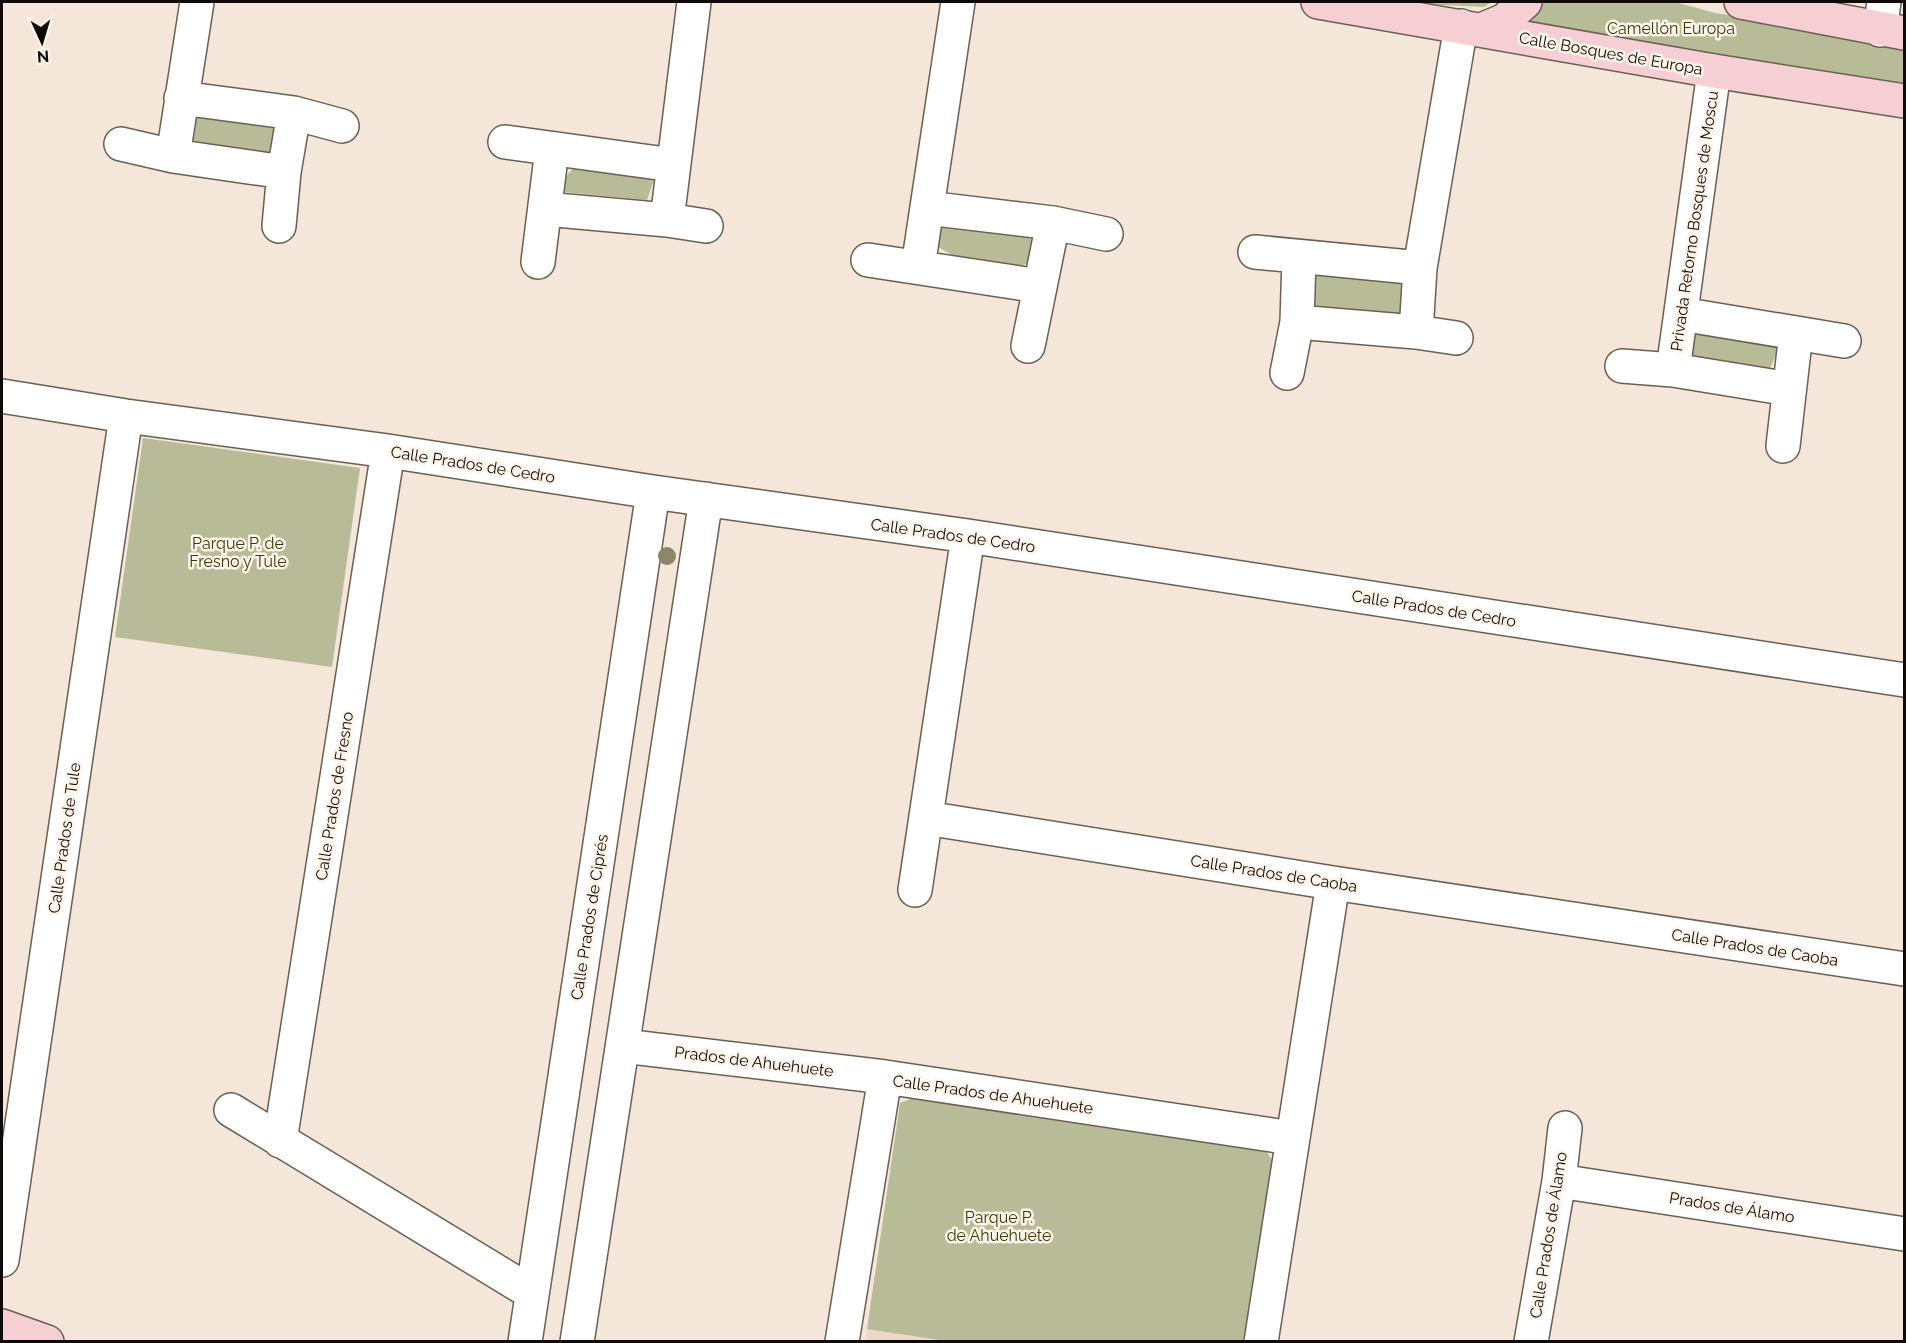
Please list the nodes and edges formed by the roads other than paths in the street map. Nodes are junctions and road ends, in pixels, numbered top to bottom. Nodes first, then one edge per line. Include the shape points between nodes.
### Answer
1 (196, 2) edge
2 (693, 2) edge
3 (958, 2) edge
4 (1318, 2) edge
5 (1525, 2) edge
6 (1740, 2) edge
7 (1889, 21) edge
8 (1471, 28) junction
9 (1714, 71) junction
10 (181, 98) junction
11 (1905, 101) edge
12 (294, 113) junction
13 (342, 126) dead end
14 (505, 142) dead end
15 (121, 144) dead end
16 (552, 149) junction
17 (173, 156) junction
18 (673, 165) junction
19 (284, 172) junction
20 (927, 208) junction
21 (545, 209) junction
22 (667, 220) junction
23 (1053, 223) junction
24 (279, 226) dead end
25 (706, 226) dead end
26 (1106, 234) dead end
27 (1255, 252) dead end
28 (1299, 258) junction
29 (868, 260) dead end
30 (538, 262) dead end
31 (918, 267) junction
32 (1420, 268) junction
33 (1040, 286) junction
34 (1682, 314) junction
35 (1297, 322) junction
36 (1416, 332) junction
37 (1797, 333) junction
38 (1456, 338) dead end
39 (1844, 341) dead end
40 (1028, 346) dead end
41 (1622, 366) dead end
42 (1673, 370) junction
43 (1287, 373) dead end
44 (1789, 389) junction
45 (2, 396) edge
46 (126, 416) junction
47 (1783, 446) dead end
48 (388, 451) junction
49 (653, 492) junction
50 (706, 498) junction
51 (968, 536) junction
52 (1905, 680) edge
53 (926, 818) junction
54 (1333, 883) junction
55 (915, 891) dead end
56 (1905, 969) edge
57 (623, 1046) junction
58 (885, 1077) junction
59 (231, 1110) dead end
60 (1565, 1128) dead end
61 (1292, 1137) junction
62 (280, 1141) junction
63 (1558, 1181) junction
64 (1905, 1234) edge
65 (2, 1260) edge
66 (532, 1293) junction
67 (2, 1326) edge
68 (47, 1341) edge
69 (525, 1341) edge
70 (577, 1341) edge
71 (842, 1341) edge
72 (1261, 1341) edge
73 (1531, 1341) edge

1 - 10 street
2 - 18 street
3 - 20 street
4 - 8 street, Calle Bosques de Europa
5 - 8 street via 1505,20
6 - 7 street
8 - 9 street, Calle Bosques de Europa
8 - 32 street
9 - 11 street, Calle Bosques de Europa
9 - 34 street, Privada Retorno Bosques de Moscu
10 - 12 street
10 - 17 street
12 - 13 street
12 - 19 street
14 - 16 street
15 - 17 street
16 - 18 street
16 - 21 street
17 - 19 street
18 - 22 street
19 - 24 street
20 - 23 street
20 - 31 street
21 - 22 street
21 - 30 street
22 - 25 street
23 - 26 street
23 - 33 street
27 - 28 street
28 - 32 street
28 - 35 street
29 - 31 street
31 - 33 street
32 - 36 street
33 - 40 street
34 - 37 street
34 - 42 street, Privada Retorno Bosques de Moscu
35 - 36 street
35 - 43 street
36 - 38 street
37 - 39 street
37 - 44 street
41 - 42 street
42 - 44 street
44 - 47 street
45 - 46 street, Calle Prados de Cedro
46 - 48 street, Calle Prados de Cedro
46 - 65 street, Calle Prados de Tule
48 - 49 street, Calle Prados de Cedro
48 - 62 street, Calle Prados de Fresno
49 - 50 street, Calle Prados de Cedro
49 - 66 street, Calle Prados de Ciprés
50 - 51 street, Calle Prados de Cedro
50 - 57 street
51 - 52 street, Calle Prados de Cedro
51 - 53 street
53 - 54 street, Calle Prados de Caoba
53 - 55 street
54 - 56 street, Calle Prados de Caoba
54 - 61 street
57 - 58 street, Prados de Ahuehuete
57 - 70 street
58 - 61 street, Calle Prados de Ahuehuete
58 - 71 street, Calle Prados de Ahuehuete
59 - 62 street
60 - 63 street, Calle Prados de Álamo
61 - 72 street
62 - 66 street
63 - 64 street, Prados de Álamo
63 - 73 street, Calle Prados de Álamo
66 - 69 street, Calle Prados de Ciprés
67 - 68 street

